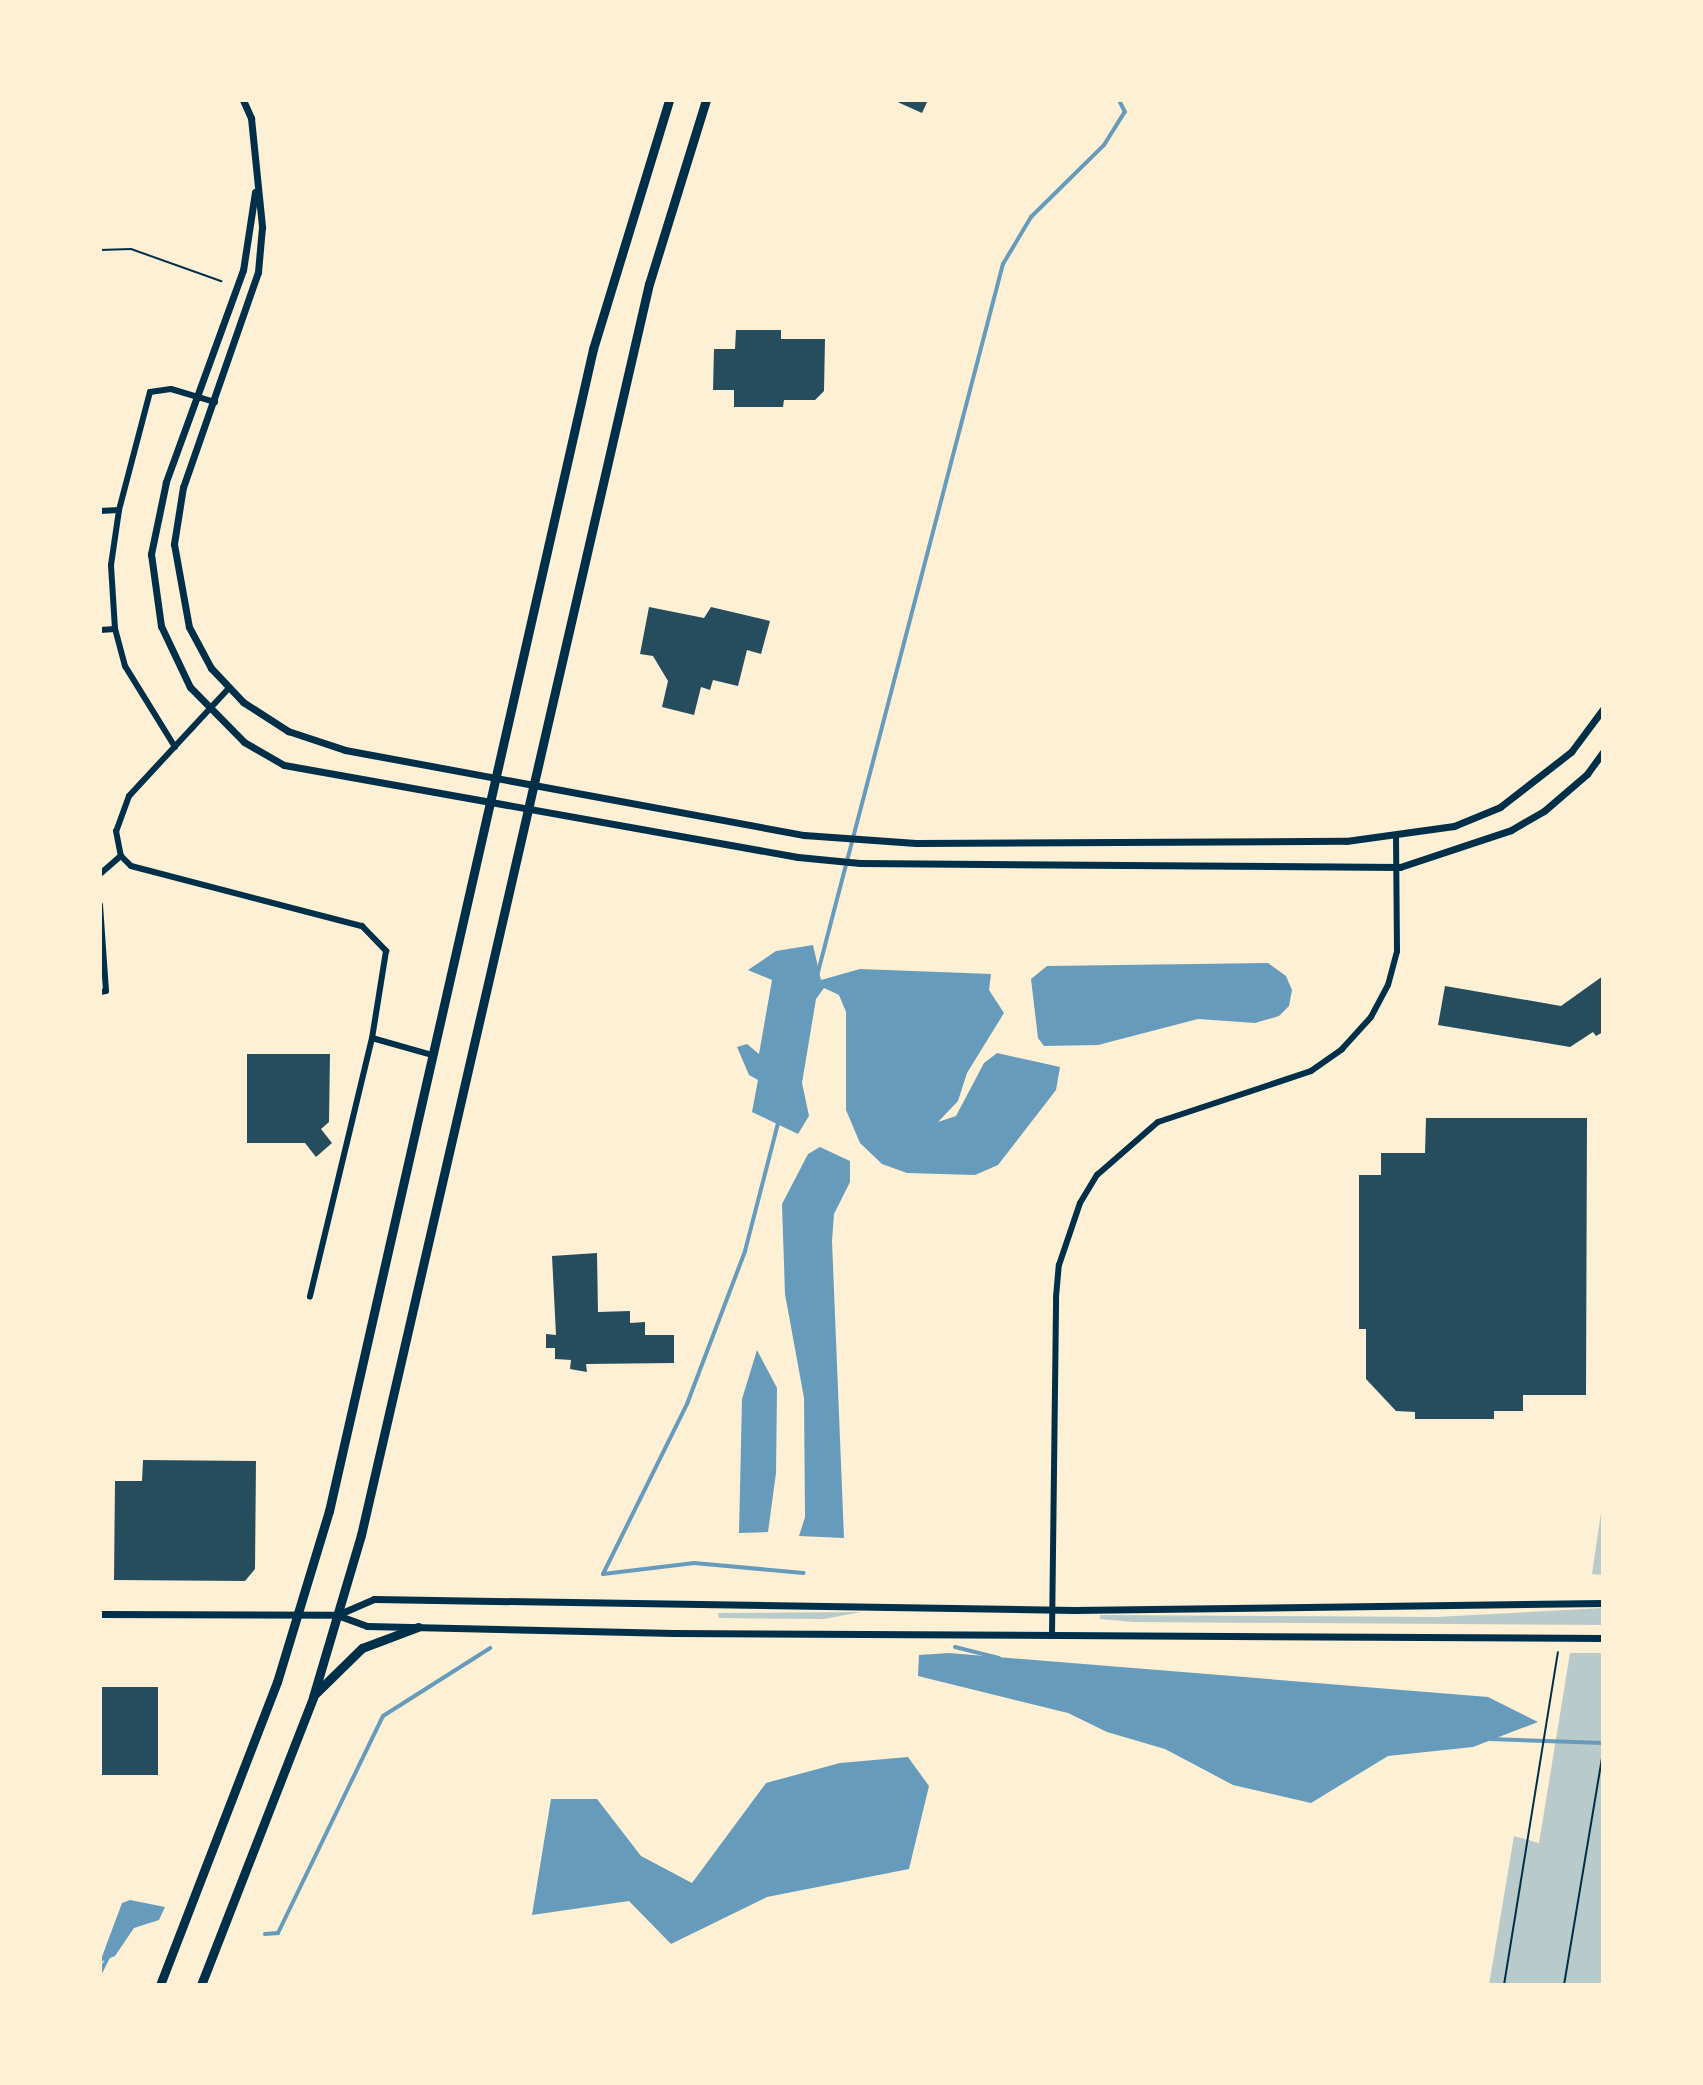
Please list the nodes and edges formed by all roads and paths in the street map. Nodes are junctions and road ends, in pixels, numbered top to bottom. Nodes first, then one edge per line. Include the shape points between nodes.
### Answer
1 (243, 100) edge
2 (669, 100) edge
3 (706, 100) edge
4 (256, 182) junction
5 (100, 250) edge
6 (221, 281) dead end
7 (197, 397) junction
8 (215, 402) junction
9 (119, 510) junction
10 (100, 511) edge
11 (115, 629) junction
12 (100, 630) edge
13 (229, 688) junction
14 (211, 708) junction
15 (1603, 709) edge
16 (175, 747) junction
17 (1603, 752) edge
18 (496, 777) junction
19 (536, 785) junction
20 (489, 804) junction
21 (530, 812) junction
22 (1396, 838) junction
23 (121, 856) junction
24 (1400, 867) junction
25 (100, 874) edge
26 (100, 905) edge
27 (103, 992) edge
28 (372, 1038) junction
29 (432, 1055) junction
30 (310, 1297) dead end
31 (1603, 1603) edge
32 (1053, 1610) junction
33 (100, 1614) edge
34 (301, 1615) junction
35 (337, 1615) junction
36 (418, 1627) junction
37 (1052, 1634) junction
38 (1603, 1638) edge
39 (1558, 1652) dead end
40 (313, 1697) junction
41 (1603, 1753) edge
42 (160, 1985) edge
43 (201, 1985) edge
44 (1504, 1985) edge
45 (1564, 1985) edge

1 - 4 street via 251,118
2 - 18 main road via 593,349
3 - 19 main road via 649,284
4 - 7 street via 243,270
4 - 8 street via 262,227 258,272
5 - 6 path via 145,253
7 - 8 street
7 - 9 street via 157,387 150,392
7 - 14 street via 155,518 151,554 155,600 171,657
8 - 13 street via 183,487 174,544 189,627 211,668
9 - 10 street
9 - 11 street via 111,565
11 - 12 street
11 - 16 street via 125,666
13 - 14 street
13 - 18 street via 288,731 345,750
14 - 16 street
14 - 20 street via 244,742 284,765
15 - 22 street via 1571,752 1500,807 1454,826
16 - 23 street via 118,814
17 - 24 street via 1587,774 1544,811 1511,830
18 - 19 street
18 - 20 main road
19 - 21 main road
19 - 22 street via 776,830 878,841
20 - 21 street
20 - 29 main road
21 - 24 street via 860,863
21 - 35 main road via 361,1535
22 - 24 street
23 - 25 street
23 - 28 street via 154,875 362,926 377,935 386,951 386,969
24 - 32 street via 1397,951 1388,985 1371,1017 1342,1049 1290,1079 1197,1105 1158,1122 1106,1166 1080,1203 1059,1265 1056,1297
26 - 27 street
28 - 29 street
28 - 30 street
29 - 34 main road
31 - 32 street
32 - 35 street via 374,1599
32 - 37 street
33 - 34 street
34 - 35 street
34 - 42 main road
35 - 36 street via 367,1626
35 - 40 main road
36 - 37 street
36 - 40 main road via 362,1648
37 - 38 street
39 - 44 path
40 - 43 main road
41 - 45 path

